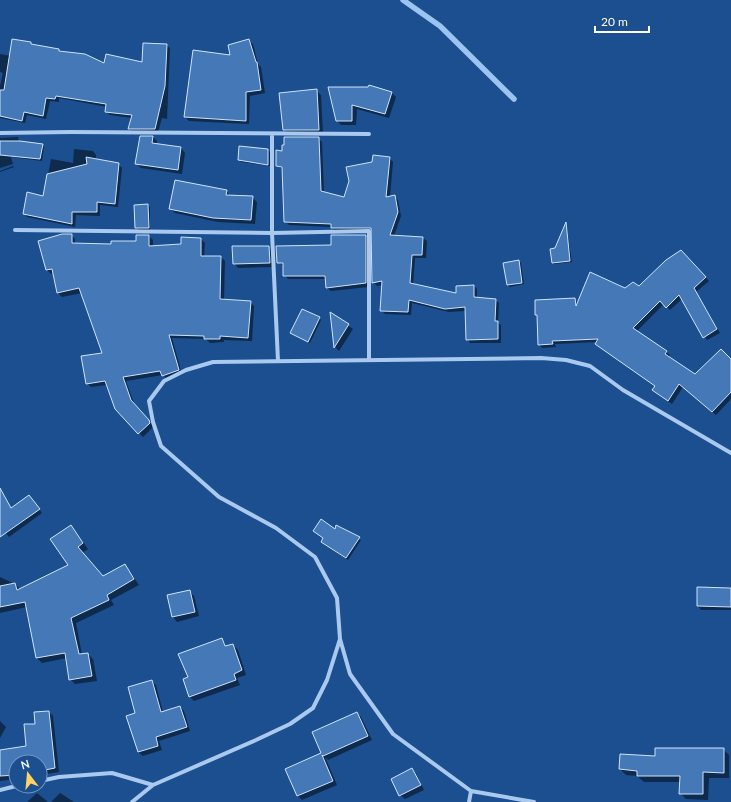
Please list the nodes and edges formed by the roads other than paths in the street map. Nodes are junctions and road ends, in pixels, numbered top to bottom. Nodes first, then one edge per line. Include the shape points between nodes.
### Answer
1 (0, 134) edge
2 (272, 134) junction
3 (369, 134) dead end
4 (15, 230) dead end
5 (272, 233) junction
6 (278, 360) junction
7 (369, 360) junction
8 (731, 453) edge
9 (340, 639) junction
10 (48, 779) edge
11 (153, 785) junction
12 (471, 791) junction
13 (132, 802) edge
14 (469, 802) edge
15 (534, 802) edge

1 - 2 street
2 - 3 street
2 - 5 street
4 - 5 street
5 - 6 street
5 - 7 street via 369,231
6 - 7 street
6 - 9 street via 213,362 186,370 164,381 149,401 153,422 161,446 219,497 276,528 315,557 337,598
7 - 8 street via 541,358 566,360 590,366 623,390
9 - 11 street via 327,680 313,708 290,724 263,737
9 - 12 street via 350,674 393,734
10 - 11 street via 112,773
11 - 13 street
12 - 14 street
12 - 15 street

